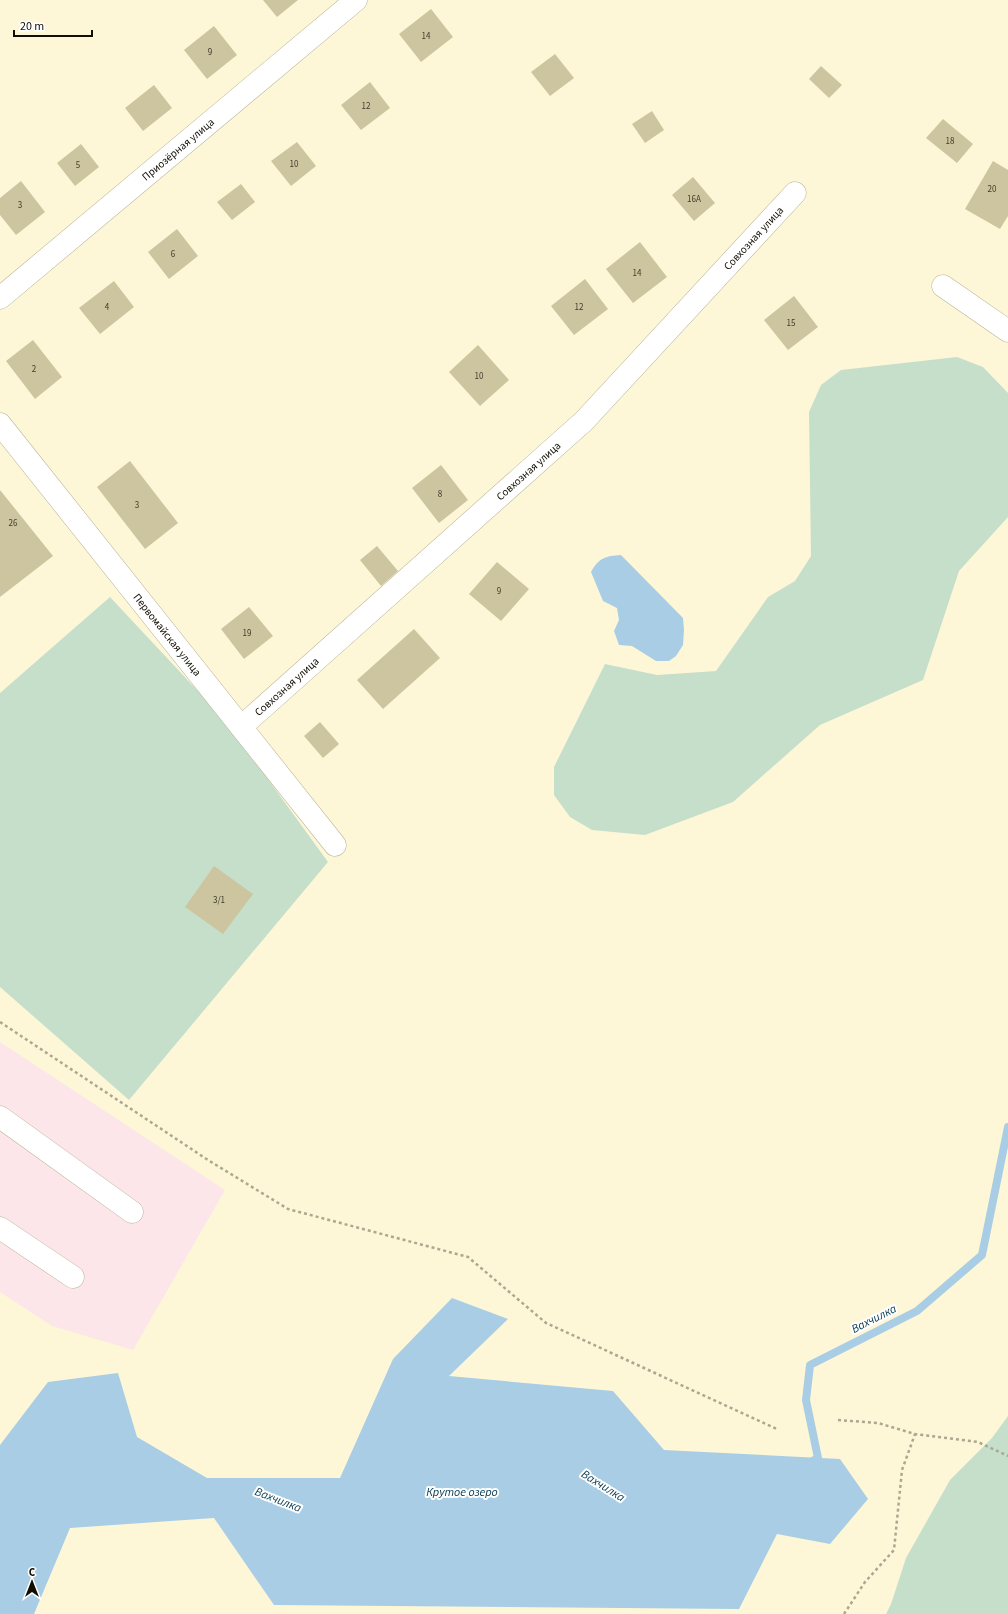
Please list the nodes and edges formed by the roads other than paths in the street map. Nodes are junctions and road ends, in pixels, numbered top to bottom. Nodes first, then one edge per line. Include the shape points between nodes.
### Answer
1 (356, 0) edge
2 (795, 193) dead end
3 (943, 286) dead end
4 (0, 298) edge
5 (1008, 331) edge
6 (0, 424) edge
7 (241, 727) junction
8 (335, 845) dead end
9 (0, 1118) edge
10 (132, 1212) dead end
11 (0, 1228) edge
12 (73, 1277) dead end

1 - 4 street, Приозёрная улица
2 - 7 street, Совхозная улица via 584,421
3 - 5 street
6 - 7 street, Первомайская улица
7 - 8 street, Первомайская улица
9 - 10 street
11 - 12 street

